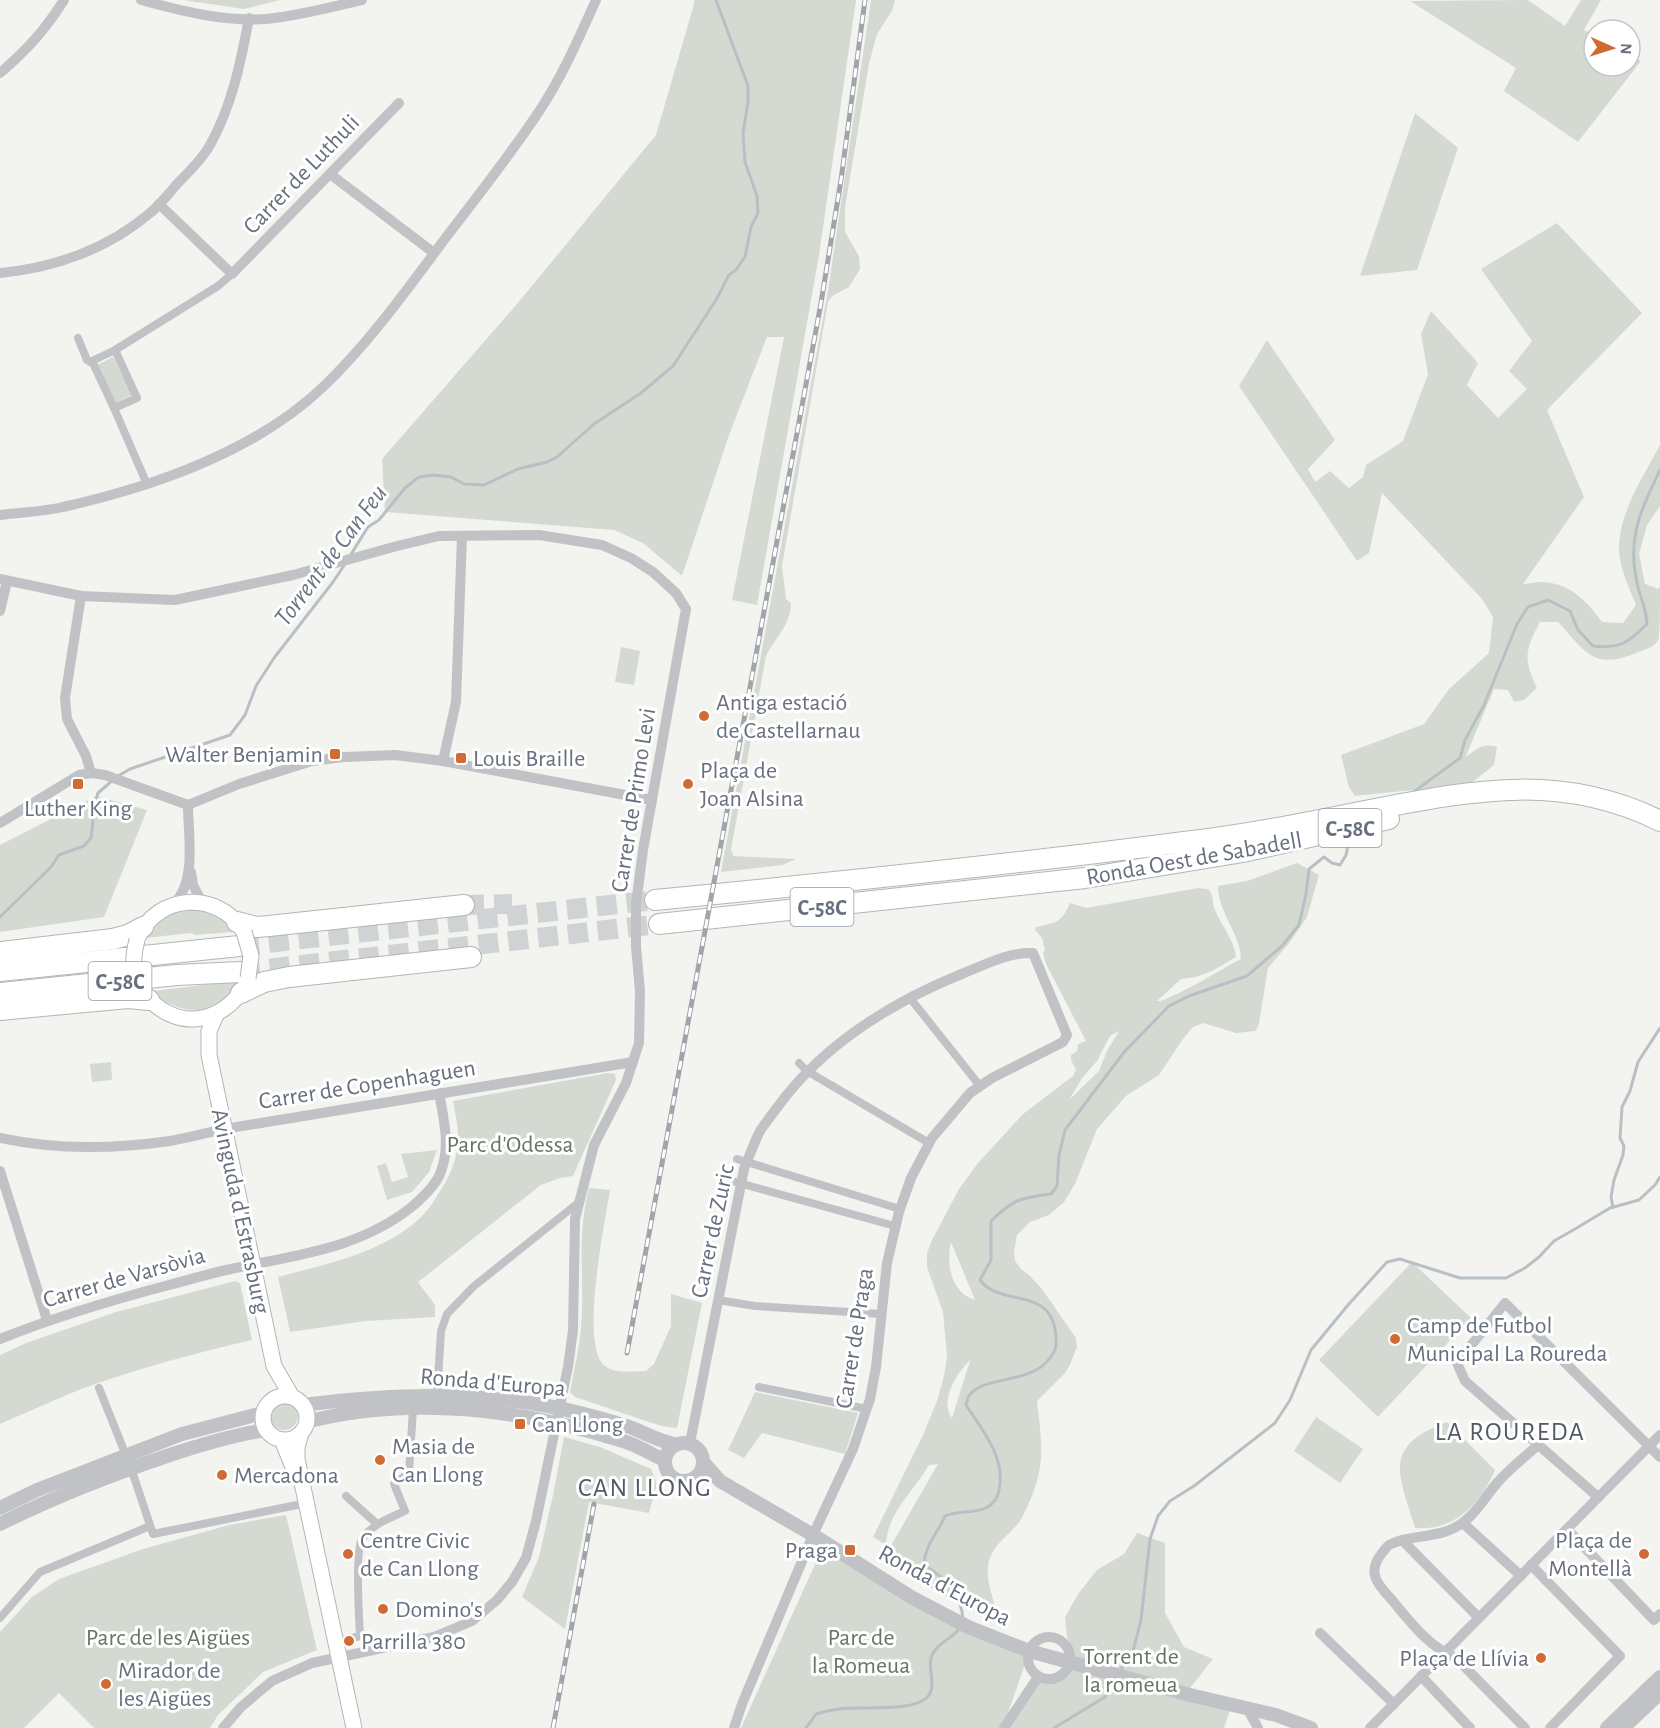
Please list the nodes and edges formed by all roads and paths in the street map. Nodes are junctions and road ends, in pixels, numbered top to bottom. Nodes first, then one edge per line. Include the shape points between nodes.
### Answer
1 (64, 0) edge
2 (141, 0) edge
3 (362, 0) edge
4 (596, 0) edge
5 (249, 18) junction
6 (0, 73) edge
7 (399, 103) dead end
8 (330, 174) junction
9 (159, 204) junction
10 (434, 253) junction
11 (0, 273) edge
12 (232, 274) junction
13 (78, 338) dead end
14 (115, 350) junction
15 (92, 361) junction
16 (114, 408) junction
17 (146, 482) junction
18 (0, 515) edge
19 (462, 536) junction
20 (3, 580) edge
21 (81, 596) junction
22 (0, 611) edge
23 (443, 761) junction
24 (91, 773) junction
25 (652, 800) junction
26 (188, 805) junction
27 (1660, 821) edge
28 (0, 823) edge
29 (1660, 826) edge
30 (188, 860) junction
31 (655, 900) tunnel mouth
32 (202, 902) junction
33 (174, 904) junction
34 (464, 904) tunnel mouth
35 (659, 924) tunnel mouth
36 (240, 933) junction
37 (140, 934) junction
38 (0, 952) edge
39 (471, 957) dead end
40 (0, 971) edge
41 (243, 981) junction
42 (0, 993) edge
43 (146, 996) junction
44 (910, 998) junction
45 (0, 1010) edge
46 (216, 1015) junction
47 (183, 1019) junction
48 (1064, 1042) joint
49 (209, 1055) junction
50 (633, 1062) junction
51 (803, 1067) junction
52 (980, 1086) junction
53 (440, 1093) junction
54 (224, 1129) junction
55 (0, 1138) edge
56 (929, 1143) junction
57 (741, 1162) junction
58 (0, 1171) edge
59 (737, 1182) junction
60 (578, 1203) junction
61 (900, 1209) junction
62 (895, 1226) junction
63 (252, 1265) junction
64 (718, 1300) junction
65 (881, 1314) junction
66 (47, 1320) junction
67 (0, 1339) edge
68 (274, 1366) junction
69 (759, 1387) dead end
70 (99, 1388) dead end
71 (437, 1395) junction
72 (297, 1401) junction
73 (266, 1407) junction
74 (867, 1408) junction
75 (413, 1409) junction
76 (558, 1416) junction
77 (304, 1427) junction
78 (266, 1430) junction
79 (1660, 1435) edge
80 (282, 1440) junction
81 (690, 1443) junction
82 (674, 1444) junction
83 (1538, 1445) junction
84 (1650, 1446) junction
85 (1660, 1457) edge
86 (664, 1460) junction
87 (129, 1461) junction
88 (704, 1462) junction
89 (693, 1479) junction
90 (720, 1481) junction
91 (346, 1496) dead end
92 (1598, 1497) junction
93 (302, 1504) junction
94 (0, 1508) edge
95 (1463, 1523) junction
96 (0, 1524) edge
97 (377, 1524) junction
98 (150, 1526) junction
99 (1567, 1529) junction
100 (813, 1535) junction
101 (1402, 1540) junction
102 (1531, 1565) junction
103 (1521, 1576) junction
104 (1657, 1617) edge
105 (0, 1618) edge
106 (1479, 1618) junction
107 (1320, 1633) dead end
108 (1029, 1651) junction
109 (337, 1652) junction
110 (1443, 1653) junction
111 (1070, 1662) junction
112 (1421, 1676) junction
113 (1038, 1677) junction
114 (1660, 1677) edge
115 (1657, 1702) edge
116 (1394, 1704) junction
117 (1247, 1708) junction
118 (223, 1728) edge
119 (349, 1728) edge
120 (354, 1728) edge
121 (734, 1728) edge
122 (1004, 1728) edge
123 (1258, 1728) edge
124 (1311, 1728) edge
125 (1370, 1728) edge
126 (1470, 1728) edge
127 (1525, 1728) edge
128 (1550, 1728) edge
129 (1607, 1728) edge
130 (1623, 1728) edge

1 - 6 street via 29,47
2 - 5 street via 190,12
3 - 5 street via 266,19
4 - 10 street via 568,62 539,112
5 - 9 street via 239,70 210,146
7 - 8 street, Carrer de Luthuli
8 - 10 street
8 - 12 street, Carrer de Luthuli
9 - 11 street via 102,247 63,261
9 - 12 street
10 - 17 street via 374,331 323,388 271,428 204,464
12 - 14 street
13 - 15 street via 87,360
14 - 15 street
14 - 16 street via 137,398
15 - 16 street
16 - 17 street
17 - 18 street via 62,507
19 - 21 street via 397,546 293,575 175,600
19 - 23 street via 456,702
19 - 25 street, Carrer de Primo Levi via 539,535 602,545 641,563 682,601 686,618
20 - 21 street
20 - 22 street
21 - 24 street via 65,698 67,719
23 - 25 street
23 - 26 street via 395,755 312,761
24 - 26 street
24 - 28 street via 79,775
25 - 50 street, Carrer de Primo Levi via 636,904 640,991 639,1043
26 - 30 street
27 - 31 highway, Ronda Oest de Sabadell / C-58C via 1627,806 1586,795 1551,789 1496,790 1188,842
29 - 35 highway, Ronda Oest de Sabadell / C-58C via 1586,801 1510,794 1193,861 1084,878
30 - 32 street via 193,885
30 - 33 street via 186,885
32 - 33 main road
32 - 36 main road via 216,906
33 - 37 main road via 161,910
34 - 36 highway via 257,927
36 - 40 highway, C-58C
36 - 41 main road, bridge via 251,956
37 - 38 highway
37 - 43 main road, bridge via 133,959 134,974
39 - 41 highway via 264,982
41 - 42 highway, C-58C via 177,975
41 - 46 main road via 233,1004
43 - 45 highway
43 - 47 main road via 168,1015
44 - 48 street, Carrer de Zuric via 1017,952 1033,953 1067,1035
44 - 51 street, Carrer de Zuric
44 - 52 street
46 - 47 main road
46 - 49 main road, Avinguda d'Estrasburg via 209,1032
47 - 49 main road, Avinguda d'Estrasburg via 197,1032
48 - 52 street, Carrer de Praga
49 - 54 main road, Avinguda d'Estrasburg
50 - 53 street, Carrer de Copenhaguen
50 - 60 street, Carrer de Primo Levi via 594,1146
51 - 56 street
51 - 57 street, Carrer de Zuric
52 - 56 street, Carrer de Praga via 951,1113
53 - 54 street, Carrer de Copenhaguen
53 - 63 street, Carrer de Varsòvia via 446,1155 440,1176 424,1196 386,1224 341,1244
54 - 55 street, Carrer de Copenhaguen via 170,1141 94,1146 33,1145
54 - 63 main road, Avinguda d'Estrasburg
56 - 61 street, Carrer de Praga
57 - 59 street, Carrer de Zuric
57 - 61 street
58 - 66 street
59 - 62 street
59 - 64 street, Carrer de Zuric
60 - 71 street via 473,1287 447,1314 441,1331
60 - 76 street, Carrer de Primo Levi via 573,1330
61 - 62 street, Carrer de Praga
62 - 65 street, Carrer de Praga
63 - 66 street, Carrer de Varsòvia
63 - 68 main road, Avinguda d'Estrasburg
64 - 65 street
64 - 81 street, Carrer de Zuric
65 - 74 street, Carrer de Praga
66 - 67 street, Carrer de Varsòvia
68 - 72 main road, Avinguda d'Estrasburg
68 - 73 main road, Avinguda d'Estrasburg
69 - 74 street
70 - 87 street
71 - 72 street, Ronda d'Europa
71 - 76 street, Ronda d'Europa via 517,1401
72 - 73 main road via 280,1396
72 - 77 main road via 307,1414
73 - 78 main road
73 - 87 street via 182,1434
74 - 100 street, Carrer de Praga via 853,1449
75 - 76 street, Ronda d'Europa
75 - 77 street, Ronda d'Europa via 380,1410
75 - 97 street via 409,1473 394,1484 405,1511
76 - 82 street, Ronda d'Europa via 588,1415
76 - 86 street, Ronda d'Europa
76 - 109 street, Carrer de Primo Levi via 526,1558 497,1600 472,1621 434,1637
77 - 80 main road via 292,1439
77 - 109 main road via 297,1459
78 - 80 main road
78 - 87 street
79 - 84 street
80 - 93 main road
81 - 82 street, Ronda d'Europa
81 - 88 street, Ronda d'Europa via 700,1451
82 - 86 street
83 - 84 street via 1465,1381 1457,1363 1505,1303
83 - 92 street
83 - 95 street via 1500,1480
84 - 85 street
84 - 92 street
86 - 89 street, Ronda d'Europa via 675,1480
87 - 94 street via 37,1490
87 - 96 street
87 - 98 street
88 - 89 street
88 - 90 street, Ronda d'Europa
89 - 90 street, Ronda d'Europa
90 - 100 street, Ronda d'Europa
91 - 97 street
92 - 99 street
93 - 98 street via 153,1534
93 - 109 main road
95 - 101 street via 1433,1536
95 - 103 street
97 - 109 street via 361,1540 360,1636
98 - 105 street via 40,1572
99 - 102 street
99 - 104 street
100 - 108 street, Ronda d'Europa via 911,1597 968,1627
100 - 121 street, Carrer de Praga
101 - 106 street
101 - 110 street via 1389,1544 1376,1560 1376,1582
102 - 103 street
102 - 128 street via 1620,1656
103 - 106 street
106 - 110 street
107 - 116 street
108 - 111 street, Ronda d'Europa
108 - 111 street via 1038,1639 1055,1637 1065,1643
108 - 113 street via 1029,1665
109 - 118 street, Carrer de Primo Levi via 272,1681
109 - 119 main road
109 - 120 main road
110 - 112 street
110 - 127 street via 1456,1658
111 - 113 street via 1057,1677
111 - 117 street, Ronda d'Europa
112 - 116 street
112 - 126 street
113 - 122 street
114 - 129 street
115 - 130 street
116 - 125 street
117 - 123 street
117 - 124 street, Ronda d'Europa

